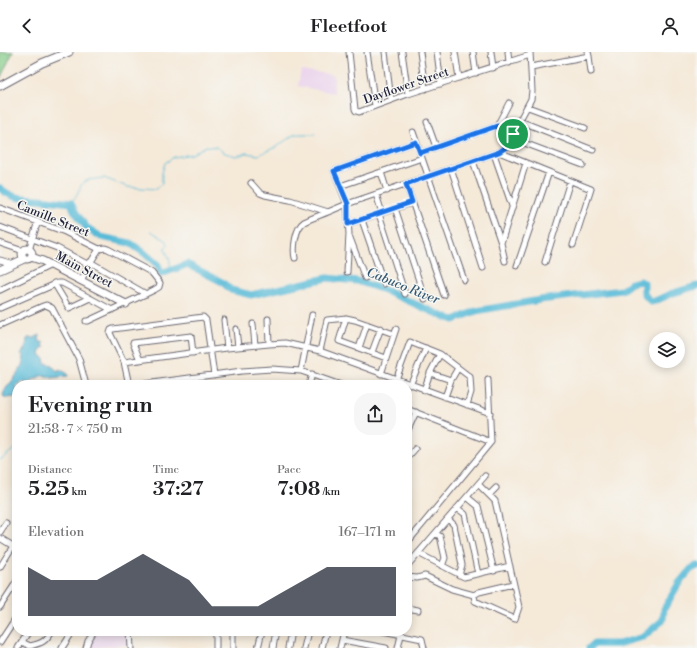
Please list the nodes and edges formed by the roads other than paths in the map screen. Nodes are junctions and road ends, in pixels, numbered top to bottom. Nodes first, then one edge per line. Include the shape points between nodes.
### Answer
1 (69, 52) edge
2 (349, 52) edge
3 (367, 52) edge
4 (385, 52) edge
5 (402, 52) edge
6 (420, 52) edge
7 (437, 52) edge
8 (455, 52) edge
9 (473, 52) edge
10 (491, 52) edge
11 (508, 52) edge
12 (530, 54) edge
13 (589, 54) edge
14 (509, 63) junction
15 (531, 67) junction
16 (493, 68) junction
17 (591, 72) dead end
18 (476, 73) junction
19 (459, 78) junction
20 (441, 84) junction
21 (0, 86) edge
22 (425, 89) junction
23 (408, 94) junction
24 (391, 100) junction
25 (509, 103) dead end
26 (375, 106) junction
27 (528, 107) junction
28 (520, 121) junction
29 (427, 122) dead end
30 (497, 126) junction
31 (585, 128) dead end
32 (413, 132) dead end
33 (512, 136) junction
34 (416, 142) junction
35 (436, 147) junction
36 (593, 150) dead end
37 (497, 153) junction
38 (421, 156) junction
39 (473, 161) junction
40 (526, 163) junction
41 (583, 165) dead end
42 (452, 168) junction
43 (381, 172) junction
44 (549, 172) junction
45 (428, 177) junction
46 (570, 180) junction
47 (251, 183) dead end
48 (406, 184) junction
49 (340, 186) junction
50 (387, 190) junction
51 (376, 194) junction
52 (412, 202) junction
53 (348, 204) junction
54 (512, 206) junction
55 (0, 208) edge
56 (395, 208) junction
57 (328, 212) junction
58 (380, 213) junction
59 (362, 220) junction
60 (38, 221) junction
61 (348, 224) junction
62 (0, 227) edge
63 (349, 234) junction
64 (32, 238) junction
65 (0, 243) edge
66 (501, 243) junction
67 (574, 245) dead end
68 (99, 249) junction
69 (25, 253) junction
70 (295, 258) dead end
71 (0, 260) edge
72 (505, 261) dead end
73 (545, 262) dead end
74 (13, 264) junction
75 (90, 264) junction
76 (52, 265) junction
77 (517, 266) dead end
78 (484, 268) dead end
79 (0, 270) edge
80 (347, 272) dead end
81 (365, 278) dead end
82 (464, 280) dead end
83 (81, 281) junction
84 (54, 283) junction
85 (384, 284) dead end
86 (0, 290) edge
87 (146, 294) junction
88 (405, 294) dead end
89 (444, 295) dead end
90 (90, 298) junction
91 (425, 299) dead end
92 (126, 304) junction
93 (0, 308) edge
94 (112, 310) junction
95 (312, 315) dead end
96 (346, 318) junction
97 (224, 320) dead end
98 (268, 320) dead end
99 (86, 321) dead end
100 (253, 324) dead end
101 (367, 324) junction
102 (0, 325) edge
103 (381, 328) junction
104 (236, 329) dead end
105 (269, 344) junction
106 (255, 345) junction
107 (238, 347) junction
108 (306, 347) junction
109 (227, 348) junction
110 (359, 348) junction
111 (426, 348) junction
112 (211, 351) junction
113 (320, 351) junction
114 (372, 352) junction
115 (193, 353) junction
116 (440, 354) junction
117 (386, 358) junction
118 (140, 360) junction
119 (124, 362) junction
120 (458, 368) junction
121 (301, 371) junction
122 (430, 373) junction
123 (312, 374) junction
124 (381, 374) junction
125 (214, 375) junction
126 (85, 380) edge
127 (128, 380) edge
128 (176, 380) edge
129 (310, 380) edge
130 (328, 380) edge
131 (392, 380) edge
132 (396, 380) edge
133 (412, 380) edge
134 (451, 380) junction
135 (488, 380) dead end
136 (412, 386) edge
137 (424, 390) junction
138 (445, 397) junction
139 (467, 405) junction
140 (412, 411) edge
141 (416, 412) junction
142 (490, 413) junction
143 (412, 421) edge
144 (491, 442) junction
145 (415, 449) dead end
146 (412, 452) edge
147 (485, 476) dead end
148 (478, 484) junction
149 (496, 488) dead end
150 (489, 495) junction
151 (467, 497) junction
152 (457, 508) junction
153 (448, 519) junction
154 (6, 523) dead end
155 (0, 532) edge
156 (435, 534) junction
157 (412, 537) edge
158 (0, 538) edge
159 (12, 545) edge
160 (12, 548) edge
161 (418, 553) junction
162 (412, 560) edge
163 (442, 566) junction
164 (510, 566) junction
165 (0, 567) edge
166 (494, 571) junction
167 (478, 574) junction
168 (459, 575) junction
169 (412, 578) edge
170 (513, 584) junction
171 (12, 589) edge
172 (474, 595) junction
173 (0, 607) edge
174 (412, 609) edge
175 (418, 610) dead end
176 (12, 624) edge
177 (26, 636) edge
178 (49, 636) edge
179 (70, 636) edge
180 (91, 636) edge
181 (130, 636) edge
182 (216, 636) edge
183 (233, 636) edge
184 (261, 636) edge
185 (275, 636) edge
186 (290, 636) edge
187 (307, 636) edge
188 (325, 636) edge
189 (343, 636) edge
190 (401, 636) edge
191 (406, 636) edge
192 (342, 640) junction
193 (0, 642) edge
194 (22, 642) junction
195 (18, 648) edge
196 (62, 648) edge
197 (86, 648) edge
198 (131, 648) edge
199 (216, 648) edge
200 (233, 648) edge
201 (258, 648) edge
202 (273, 648) edge
203 (288, 648) edge
204 (304, 648) edge
205 (322, 648) edge
206 (340, 648) edge
207 (386, 648) edge
208 (398, 648) edge
209 (424, 648) edge

1 - 21 street
2 - 26 street, Dayflower Street via 355,109 359,112
3 - 26 street
4 - 24 street
5 - 23 street
6 - 22 street
7 - 20 street
8 - 19 street
9 - 18 street
10 - 16 street
11 - 14 street
12 - 14 street, Dayflower Street
12 - 15 street
13 - 15 street
13 - 17 street
14 - 16 street, Dayflower Street
15 - 27 street via 532,92
16 - 18 street, Dayflower Street
18 - 19 street, Dayflower Street
19 - 20 street, Dayflower Street
20 - 22 street, Dayflower Street
22 - 23 street, Dayflower Street
23 - 24 street, Dayflower Street
24 - 26 street, Dayflower Street
25 - 30 street
27 - 28 street
27 - 31 street
28 - 33 street
28 - 36 street
29 - 35 street
30 - 33 street
30 - 35 street
32 - 34 street
33 - 37 street via 505,148
33 - 41 street
34 - 38 street
34 - 49 street via 334,171
35 - 38 street
37 - 39 street
37 - 40 street
37 - 54 street
38 - 43 street
38 - 45 street
39 - 42 street
39 - 66 street
40 - 44 street
40 - 54 street
42 - 45 street
42 - 78 street
43 - 49 street
43 - 50 street
44 - 46 street
44 - 77 street
45 - 48 street
45 - 82 street
46 - 67 street via 591,188
46 - 73 street
47 - 57 street via 265,196 290,200
48 - 50 street
48 - 52 street
49 - 53 street
50 - 51 street
51 - 53 street
51 - 58 street
52 - 56 street
52 - 89 street
53 - 57 street
53 - 61 street
54 - 66 street
55 - 60 street, Camille Street
56 - 58 street
56 - 91 street
57 - 70 street via 303,223 300,227 294,250
58 - 59 street
58 - 88 street
59 - 61 street
59 - 85 street
60 - 64 street
60 - 68 street, Camille Street
61 - 63 street
62 - 64 street
63 - 80 street
63 - 81 street
64 - 69 street
64 - 75 street
65 - 69 street
66 - 72 street
68 - 75 street
68 - 87 street, Camille Street via 108,249 152,273 160,283 159,287
69 - 74 street, Main Street
69 - 76 street, Main Street via 27,260 31,257
71 - 74 street
74 - 79 street, Main Street
75 - 83 street
75 - 87 street
76 - 83 street, Main Street
76 - 86 street
83 - 92 street, Main Street
84 - 90 street via 62,283
84 - 90 street via 69,308
84 - 93 street
87 - 92 street
90 - 94 street
92 - 94 street
94 - 99 street
95 - 108 street
96 - 101 street
96 - 110 street via 339,341
96 - 113 street via 327,320
97 - 109 street
98 - 105 street
100 - 106 street
101 - 103 street
101 - 110 street
102 - 126 street via 46,305 52,308 79,359
103 - 114 street
103 - 117 street via 395,332
104 - 107 street
105 - 106 street
105 - 108 street via 285,343
106 - 107 street
107 - 109 street
108 - 113 street
108 - 121 street
109 - 112 street
110 - 114 street
111 - 116 street
111 - 132 street via 410,342
111 - 133 street
112 - 115 street
112 - 119 street via 204,317 113,329 110,333
112 - 125 street
113 - 124 street
114 - 117 street
115 - 118 street
115 - 118 street via 191,336 134,343
116 - 120 street
116 - 122 street
117 - 124 street
118 - 119 street
119 - 127 street
120 - 134 street
120 - 139 street via 470,377 471,392
121 - 123 street
121 - 125 street via 272,369
122 - 134 street
122 - 137 street
123 - 129 street
123 - 130 street
124 - 131 street
125 - 128 street
134 - 138 street
135 - 142 street
136 - 137 street
137 - 138 street
138 - 139 street
139 - 142 street
140 - 141 street
141 - 143 street
141 - 144 street
142 - 144 street
144 - 157 street
145 - 146 street
147 - 148 street
148 - 150 street
148 - 151 street
149 - 150 street
150 - 164 street via 495,501
151 - 152 street
151 - 166 street via 478,506
152 - 153 street
152 - 167 street via 465,514
153 - 156 street
153 - 168 street via 454,525 462,564
154 - 155 street
156 - 161 street
156 - 163 street via 440,536 445,558
158 - 159 street
160 - 165 street
161 - 162 street
161 - 163 street
163 - 168 street
164 - 166 street
164 - 170 street
166 - 167 street
167 - 168 street via 464,577
169 - 172 street via 425,576 452,589
170 - 172 street
170 - 172 street via 519,607 515,618 475,601
171 - 173 street
174 - 175 street
176 - 193 street
177 - 194 street
178 - 194 street via 41,643 30,646
179 - 196 street
180 - 197 street
181 - 198 street
182 - 199 street
183 - 200 street
184 - 201 street
185 - 202 street
186 - 203 street
187 - 204 street
188 - 205 street
189 - 192 street
190 - 208 street
191 - 209 street via 422,639
192 - 206 street
192 - 207 street
194 - 195 street

